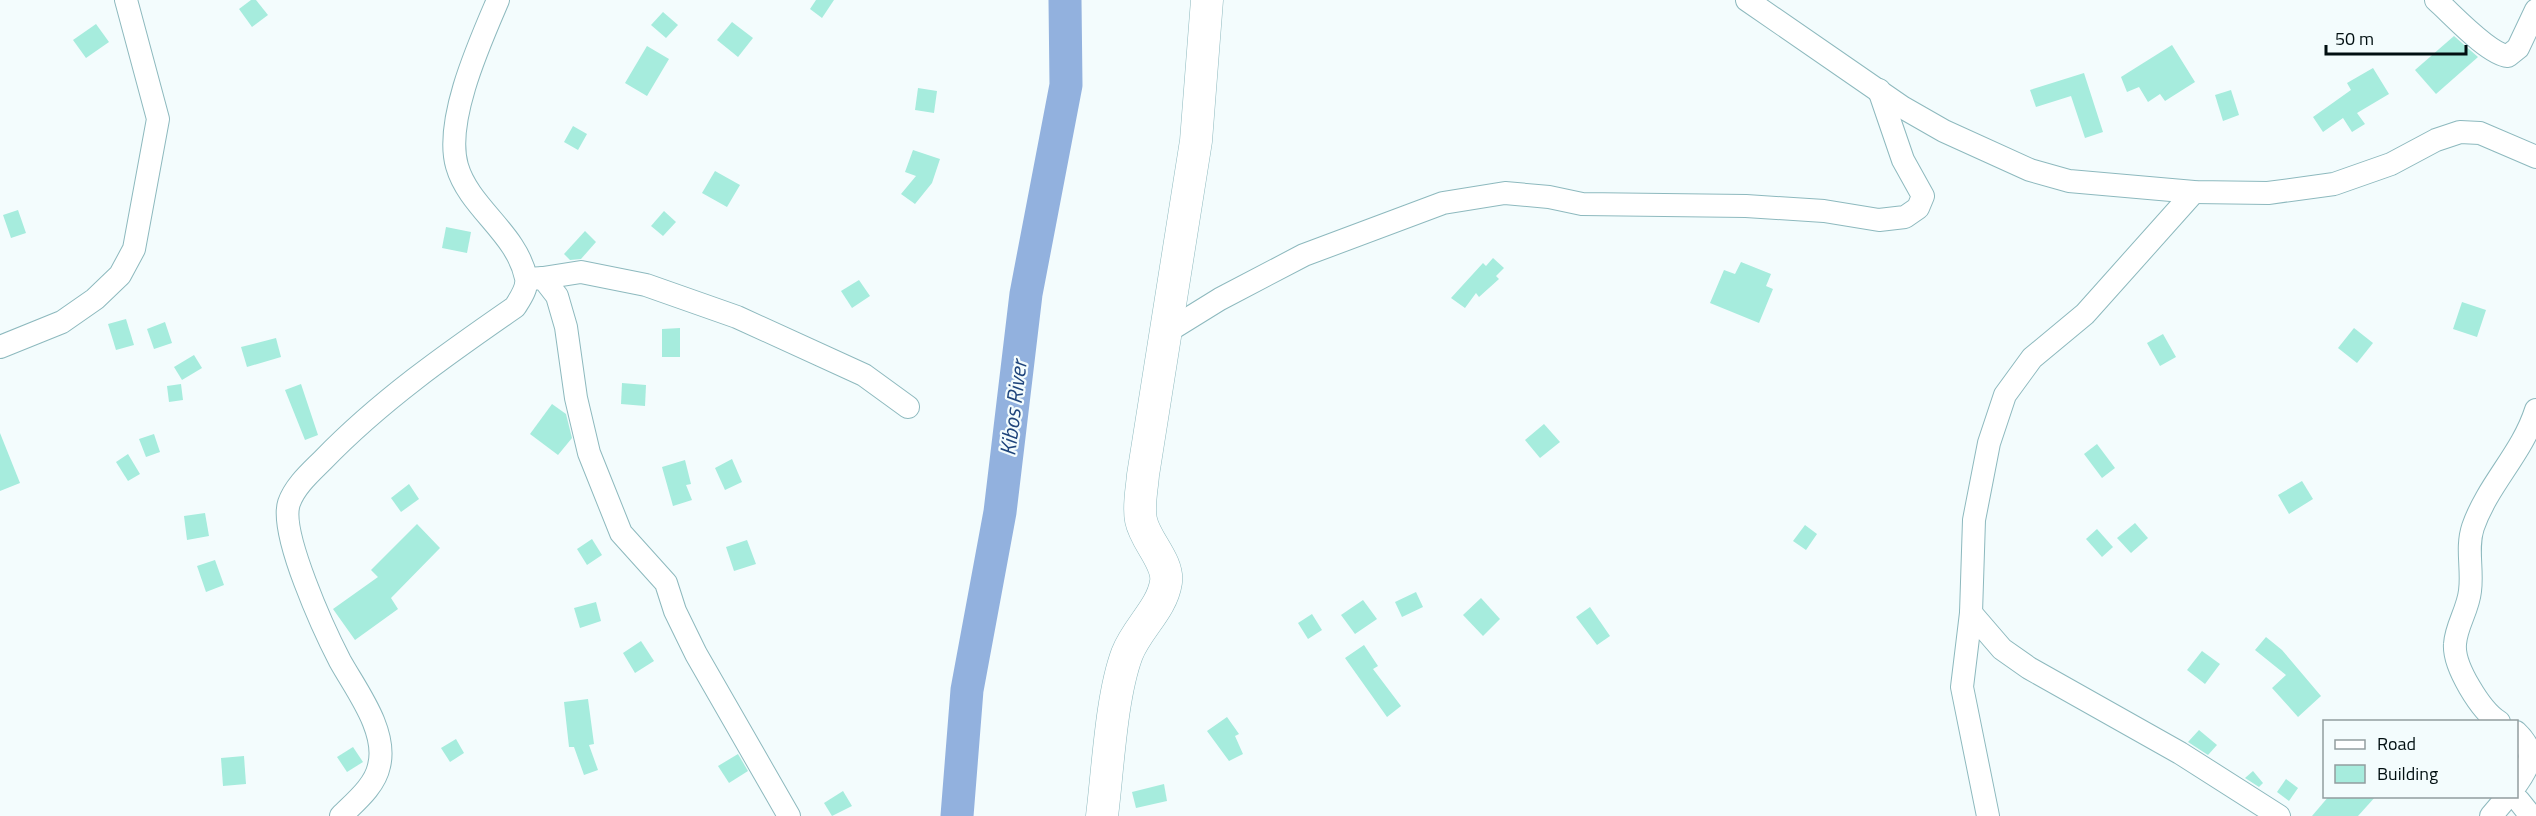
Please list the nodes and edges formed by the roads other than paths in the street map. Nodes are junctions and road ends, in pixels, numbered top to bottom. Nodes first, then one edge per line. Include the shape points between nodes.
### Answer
1 (126, 0) edge
2 (498, 0) edge
3 (1207, 0) edge
4 (1747, 0) edge
5 (2436, 0) edge
6 (2536, 10) edge
7 (1879, 90) junction
8 (2536, 157) edge
9 (2194, 192) junction
10 (535, 278) junction
11 (1165, 333) junction
12 (0, 347) edge
13 (908, 407) dead end
14 (2536, 410) edge
15 (1971, 613) junction
16 (2496, 720) edge
17 (2518, 733) edge
18 (2519, 800) edge
19 (341, 816) edge
20 (789, 816) edge
21 (1101, 816) edge
22 (1989, 816) edge
23 (2278, 816) edge
24 (2491, 816) edge

1 - 12 street via 158,119 134,249 120,275 95,299 62,322
2 - 10 street via 457,111 453,139 457,166 468,189
3 - 11 main road via 1196,141
4 - 7 street
5 - 6 street via 2502,56 2518,48
7 - 9 street via 1944,131 2030,170 2069,181
7 - 11 street via 1903,160 1923,196 1918,208 1905,217 1880,220 1824,211 1746,206 1582,204 1505,193 1443,203 1304,255
8 - 9 street via 2480,133 2460,132 2391,164 2334,184 2268,193
9 - 15 street via 2085,314 2032,358 2005,395 1989,443 1974,520
10 - 13 street via 581,272 646,285 727,313 864,375
10 - 19 street via 515,307 402,388 334,449 299,485 289,504 287,520 293,548 333,647 381,746 380,767 367,790
10 - 20 street via 557,296 589,453 621,533 666,583 691,646
11 - 21 main road via 1143,475 1141,518 1147,541 1161,559 1167,580 1161,599 1140,627 1127,654
14 - 16 street via 2520,449 2498,476 2474,527 2470,591 2454,646 2475,696
15 - 22 street via 1962,687
15 - 23 street via 2002,649 2029,668 2180,753
17 - 18 street via 2529,741 2533,753
18 - 24 street

